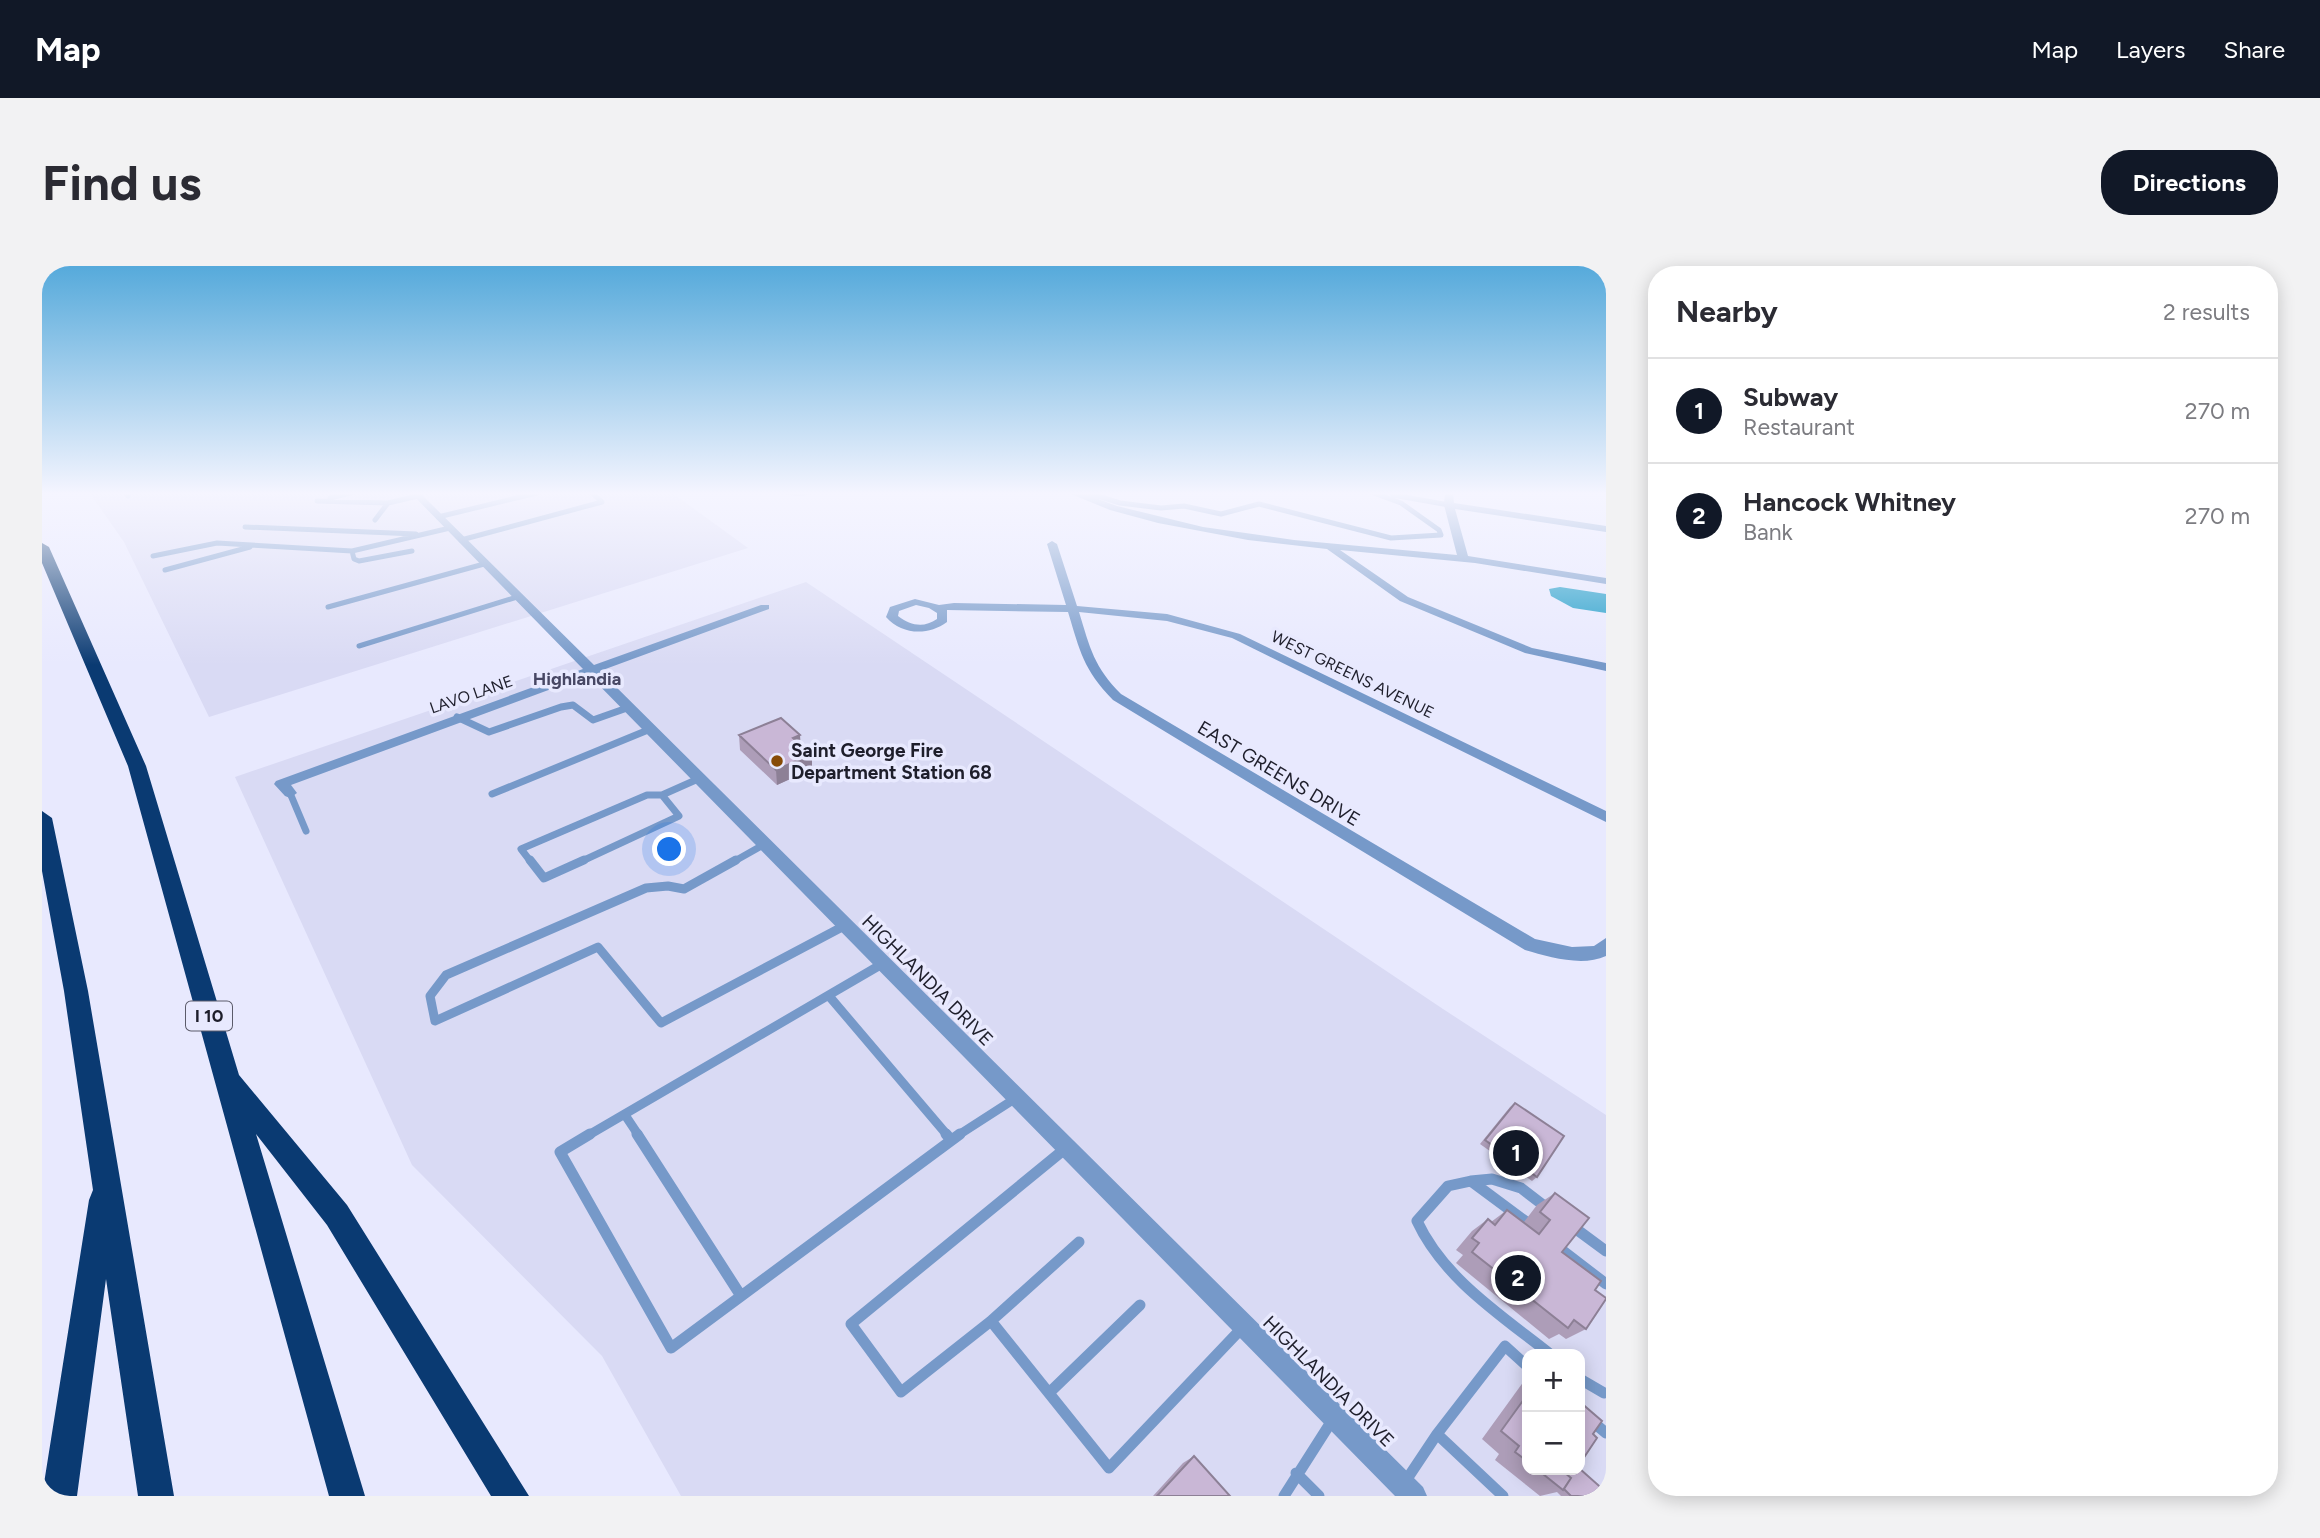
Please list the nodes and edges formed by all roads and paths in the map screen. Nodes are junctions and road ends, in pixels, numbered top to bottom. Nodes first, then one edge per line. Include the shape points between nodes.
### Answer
1 (43, 549) edge
2 (185, 549) edge
3 (243, 549) edge
4 (327, 549) edge
5 (359, 549) edge
6 (470, 549) edge
7 (1054, 549) edge
8 (1332, 549) edge
9 (1349, 549) edge
10 (1461, 549) edge
11 (352, 551) junction
12 (412, 551) dead end
13 (153, 556) dead end
14 (1463, 558) junction
15 (484, 564) junction
16 (165, 570) dead end
17 (1606, 581) edge
18 (517, 597) junction
19 (328, 607) dead end
20 (765, 607) dead end
21 (939, 608) dead end
22 (1071, 609) junction
23 (359, 646) dead end
24 (1606, 667) edge
25 (589, 671) junction
26 (627, 708) junction
27 (457, 717) junction
28 (648, 730) junction
29 (698, 779) junction
30 (290, 793) joint
31 (492, 794) dead end
32 (662, 795) junction
33 (1606, 817) edge
34 (42, 818) edge
35 (306, 831) dead end
36 (763, 845) junction
37 (844, 926) junction
38 (1606, 944) edge
39 (883, 964) junction
40 (829, 996) junction
41 (226, 1075) junction
42 (1016, 1098) junction
43 (625, 1115) junction
44 (951, 1140) junction
45 (1066, 1148) junction
46 (106, 1178) junction
47 (1471, 1181) junction
48 (1553, 1212) edge
49 (1563, 1220) edge
50 (1525, 1221) edge
51 (1079, 1242) dead end
52 (1558, 1247) edge
53 (1606, 1251) edge
54 (1606, 1284) edge
55 (741, 1296) junction
56 (1140, 1305) dead end
57 (991, 1321) junction
58 (1244, 1326) junction
59 (1544, 1349) edge
60 (1522, 1362) edge
61 (1585, 1383) edge
62 (1605, 1392) edge
63 (1049, 1393) junction
64 (1582, 1412) edge
65 (1335, 1416) junction
66 (1606, 1433) edge
67 (1437, 1434) junction
68 (1296, 1472) junction
69 (1408, 1490) edge
70 (59, 1496) edge
71 (156, 1496) edge
72 (347, 1496) edge
73 (511, 1496) edge
74 (1284, 1496) edge
75 (1319, 1496) edge
76 (1503, 1496) edge

1 - 41 highway, I 10 via 137,766
2 - 13 lane
3 - 16 lane
4 - 11 lane
5 - 11 lane
6 - 15 street, HIGHLANDIA DRIVE
7 - 22 street, EAST GREENS DRIVE
8 - 24 street via 1404,599 1530,652
9 - 14 street
10 - 14 street
11 - 12 lane via 359,561
14 - 17 street
15 - 18 street, HIGHLANDIA DRIVE
15 - 19 lane
18 - 23 lane
18 - 25 street, HIGHLANDIA DRIVE
20 - 25 street, LAVO LANE
21 - 22 street, WEST GREENS AVENUE
22 - 33 street, WEST GREENS AVENUE via 1154,614 1236,636
22 - 38 street, EAST GREENS DRIVE via 1098,678 1136,710 1531,945 1572,954 1599,952
25 - 26 street, HIGHLANDIA DRIVE
25 - 27 street, LAVO LANE
26 - 27 lane via 593,720 573,705 561,707 489,732
26 - 28 street, HIGHLANDIA DRIVE
27 - 30 street, LAVO LANE via 281,783
28 - 29 street, HIGHLANDIA DRIVE
28 - 31 lane
29 - 32 lane
29 - 36 street, HIGHLANDIA DRIVE
30 - 35 lane
32 - 32 lane via 646,795 521,849 544,878 680,816
34 - 46 highway
36 - 37 street, HIGHLANDIA DRIVE
36 - 37 lane via 684,889 646,888 446,975 430,996 435,1021 598,947 660,1024
37 - 39 street, HIGHLANDIA DRIVE
39 - 40 lane
39 - 42 street, HIGHLANDIA DRIVE
40 - 43 lane
40 - 44 lane
41 - 72 highway, I 10
41 - 73 highway via 337,1215
42 - 44 lane
42 - 45 street, HIGHLANDIA DRIVE
43 - 55 lane
43 - 55 lane via 560,1153 671,1348
44 - 55 lane
45 - 57 lane via 851,1324 901,1392
45 - 58 street, HIGHLANDIA DRIVE
46 - 70 highway
46 - 71 highway
47 - 48 lane via 1492,1179 1521,1188
47 - 50 lane
47 - 59 lane via 1448,1186 1417,1221 1421,1234 1455,1275
49 - 53 lane
51 - 57 lane
52 - 54 lane
56 - 63 lane
57 - 63 lane
58 - 63 lane via 1109,1468
58 - 65 street, HIGHLANDIA DRIVE
60 - 67 lane via 1504,1346
61 - 62 lane
64 - 66 lane
65 - 68 lane
65 - 69 street, HIGHLANDIA DRIVE
67 - 69 lane
67 - 76 lane
68 - 74 lane
68 - 75 lane

